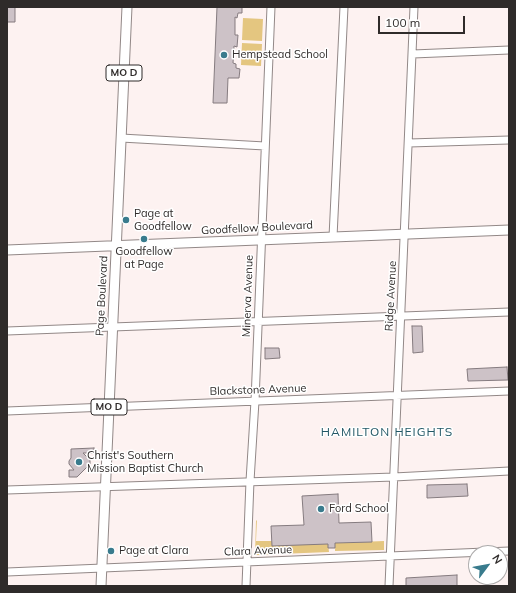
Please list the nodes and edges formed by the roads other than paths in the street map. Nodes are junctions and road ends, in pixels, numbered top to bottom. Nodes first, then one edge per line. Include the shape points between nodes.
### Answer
1 (127, 7) edge
2 (271, 7) edge
3 (344, 7) edge
4 (414, 7) edge
5 (509, 50) edge
6 (413, 54) junction
7 (121, 138) junction
8 (509, 140) edge
9 (409, 144) junction
10 (265, 146) junction
11 (509, 230) edge
12 (405, 235) junction
13 (333, 237) junction
14 (261, 240) junction
15 (116, 246) junction
16 (7, 250) edge
17 (509, 312) edge
18 (401, 316) junction
19 (259, 322) junction
20 (112, 327) junction
21 (7, 331) edge
22 (509, 391) edge
23 (398, 396) junction
24 (255, 401) junction
25 (109, 407) junction
26 (7, 411) edge
27 (509, 471) edge
28 (394, 477) junction
29 (250, 481) junction
30 (106, 486) junction
31 (7, 490) edge
32 (509, 551) edge
33 (390, 557) junction
34 (247, 562) junction
35 (102, 567) junction
36 (7, 572) edge
37 (101, 586) edge
38 (246, 586) edge
39 (389, 586) edge

1 - 7 main road, Page Boulevard / MO D
2 - 10 street, Minerva Avenue
3 - 13 street
4 - 6 street, Ridge Avenue
5 - 6 street
6 - 9 street, Ridge Avenue
7 - 10 street
7 - 15 main road, Page Boulevard / MO D
8 - 9 street
9 - 12 street, Ridge Avenue
10 - 14 street, Minerva Avenue
11 - 12 main road, Goodfellow Boulevard
12 - 13 main road, Goodfellow Boulevard
12 - 18 street, Ridge Avenue
13 - 14 main road, Goodfellow Boulevard
14 - 15 main road, Goodfellow Boulevard
14 - 19 street, Minerva Avenue
15 - 16 main road, Goodfellow Boulevard
15 - 20 main road, Page Boulevard / MO D
17 - 18 street
18 - 19 street
18 - 23 street, Ridge Avenue
19 - 20 street
19 - 24 street, Minerva Avenue
20 - 21 street
20 - 25 main road, Page Boulevard / MO D
22 - 23 street, Blackstone Avenue
23 - 24 street, Blackstone Avenue
23 - 28 street, Ridge Avenue
24 - 25 street, Blackstone Avenue
24 - 29 street, Minerva Avenue
25 - 26 street, Blackstone Avenue
25 - 30 main road, Page Boulevard / MO D
27 - 28 street
28 - 29 street
28 - 33 street, Ridge Avenue
29 - 30 street
29 - 34 street, Minerva Avenue
30 - 31 street
30 - 35 main road, Page Boulevard / MO D
32 - 33 street, Clara Avenue
33 - 34 street, Clara Avenue
33 - 39 street, Ridge Avenue
34 - 35 street, Clara Avenue
34 - 38 street, Minerva Avenue
35 - 36 street, Clara Avenue
35 - 37 main road, Page Boulevard / MO D

